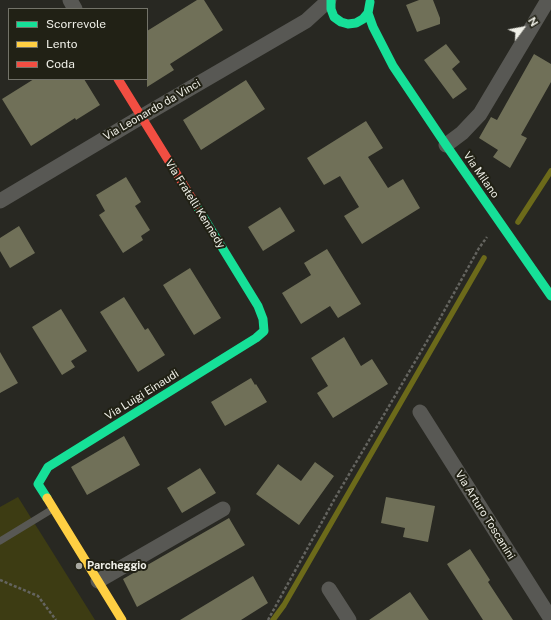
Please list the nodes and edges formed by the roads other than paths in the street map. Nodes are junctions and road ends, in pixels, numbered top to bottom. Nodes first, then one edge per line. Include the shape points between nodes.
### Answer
1 (330, 0) edge
2 (369, 0) edge
3 (548, 0) edge
4 (368, 13) junction
5 (306, 21) junction
6 (344, 23) junction
7 (360, 34) dead end
8 (371, 45) dead end
9 (393, 66) junction
10 (119, 80) edge
11 (141, 117) junction
12 (446, 145) junction
13 (0, 201) edge
14 (551, 296) edge
15 (264, 331) joint
16 (420, 412) dead end
17 (54, 509) junction
18 (223, 509) dead end
19 (0, 541) edge
20 (98, 580) junction
21 (329, 588) dead end
22 (551, 619) edge
23 (122, 620) edge
24 (349, 620) edge

1 - 5 street, Via Leonardo da Vinci
1 - 6 street via 334,17
2 - 4 street, Via Milano
3 - 12 street via 480,114
4 - 6 street via 360,22
4 - 9 street, Via Milano
5 - 6 street
5 - 11 street, Via Leonardo da Vinci
6 - 7 street
8 - 9 street, Via Milano
9 - 12 street, Via Milano
10 - 11 street, Via Fratelli Kennedy
11 - 13 street, Via Leonardo da Vinci
11 - 15 street, Via Fratelli Kennedy via 258,306 263,318
12 - 14 street, Via Milano
15 - 17 street, Via Luigi Einaudi via 48,467 38,484
16 - 22 street, Via Arturo Toscanini
17 - 19 lane
17 - 20 street
18 - 20 street
20 - 23 street
21 - 24 street

